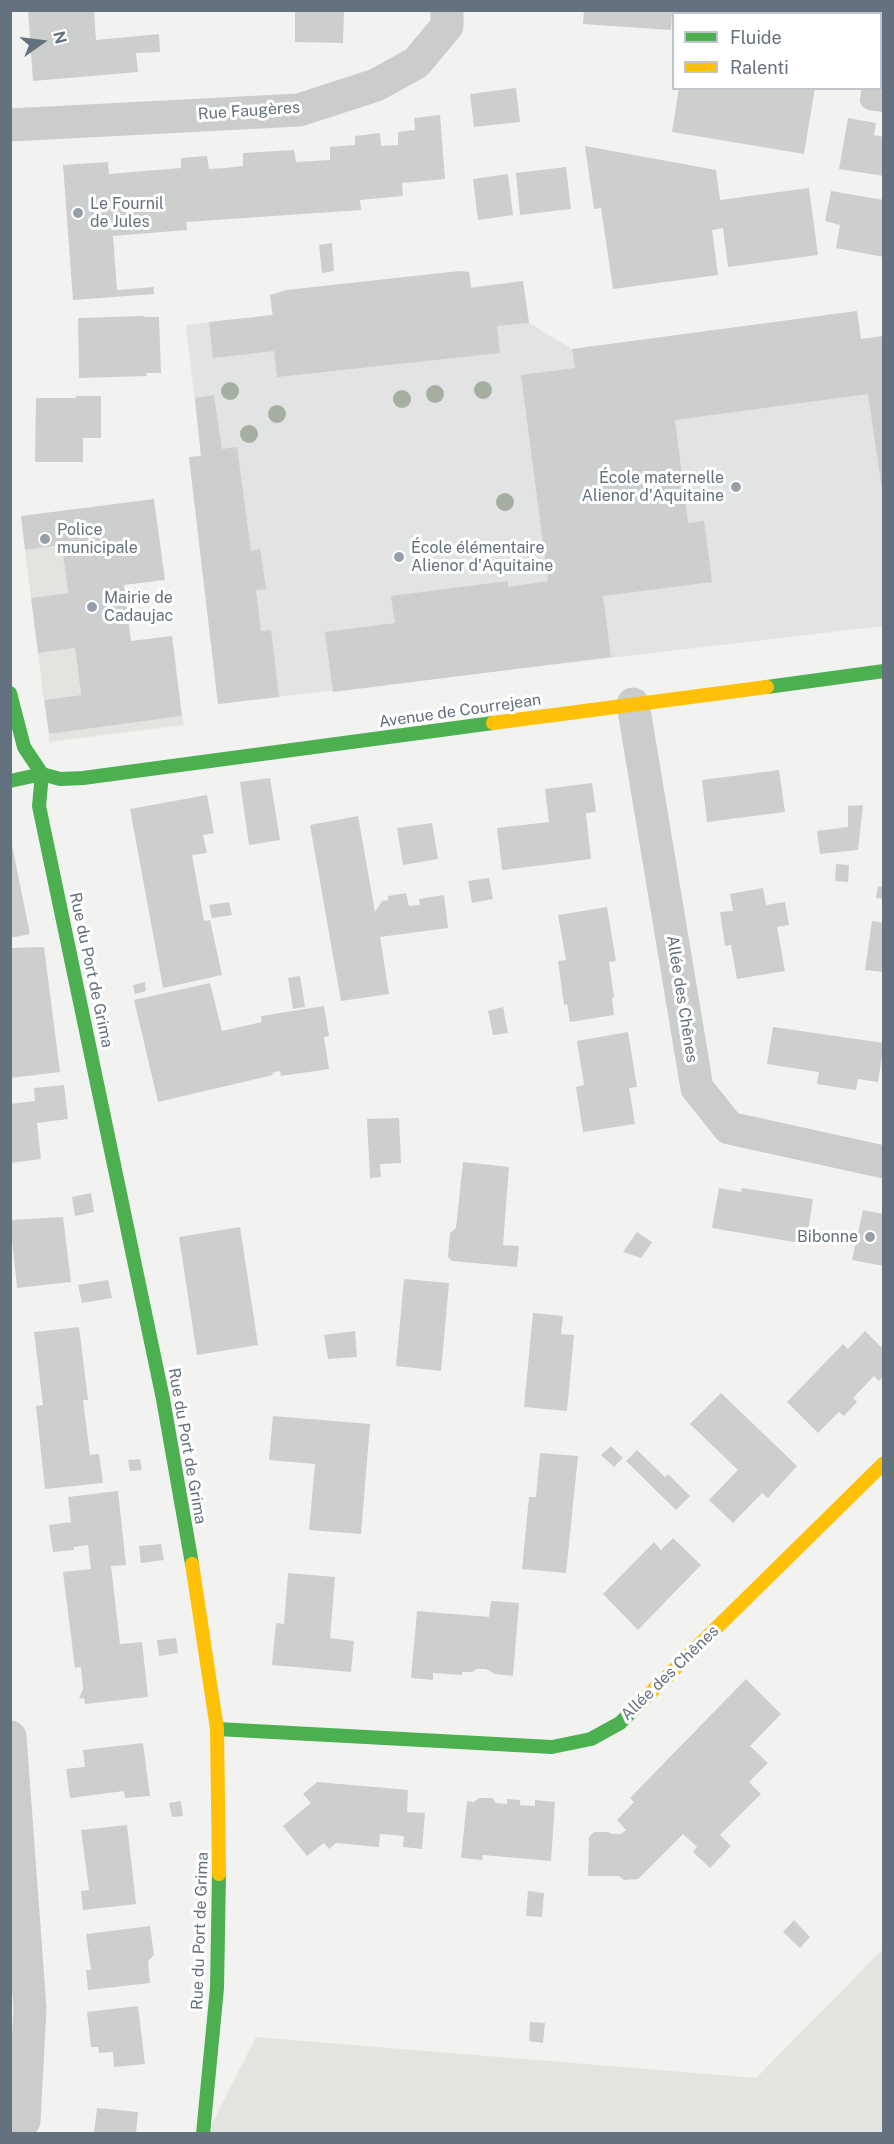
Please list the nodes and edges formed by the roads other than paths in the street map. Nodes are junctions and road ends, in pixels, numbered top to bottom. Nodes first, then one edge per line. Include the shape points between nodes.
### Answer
1 (447, 10) edge
2 (872, 90) edge
3 (884, 102) edge
4 (10, 125) edge
5 (884, 672) edge
6 (10, 693) edge
7 (633, 704) junction
8 (42, 774) junction
9 (10, 782) edge
10 (884, 1162) edge
11 (884, 1463) edge
12 (217, 1728) junction
13 (11, 1752) edge
14 (10, 2133) edge
15 (203, 2133) edge

1 - 4 street, Rue Faugères via 447,26 416,63 376,85 299,110
2 - 3 lane via 870,100
5 - 7 street, Avenue de Courrejean
6 - 8 street via 24,747
7 - 8 street, Avenue de Courrejean via 83,778 60,779
7 - 10 street, Allée des Chênes via 697,1088 729,1128
8 - 9 street
8 - 12 street, Rue du Port de Grima via 39,806 163,1399
11 - 12 street, Allée des Chênes via 620,1723 591,1739 552,1747
12 - 15 street, Rue du Port de Grima via 217,1988
13 - 14 street via 30,2008 24,2121

